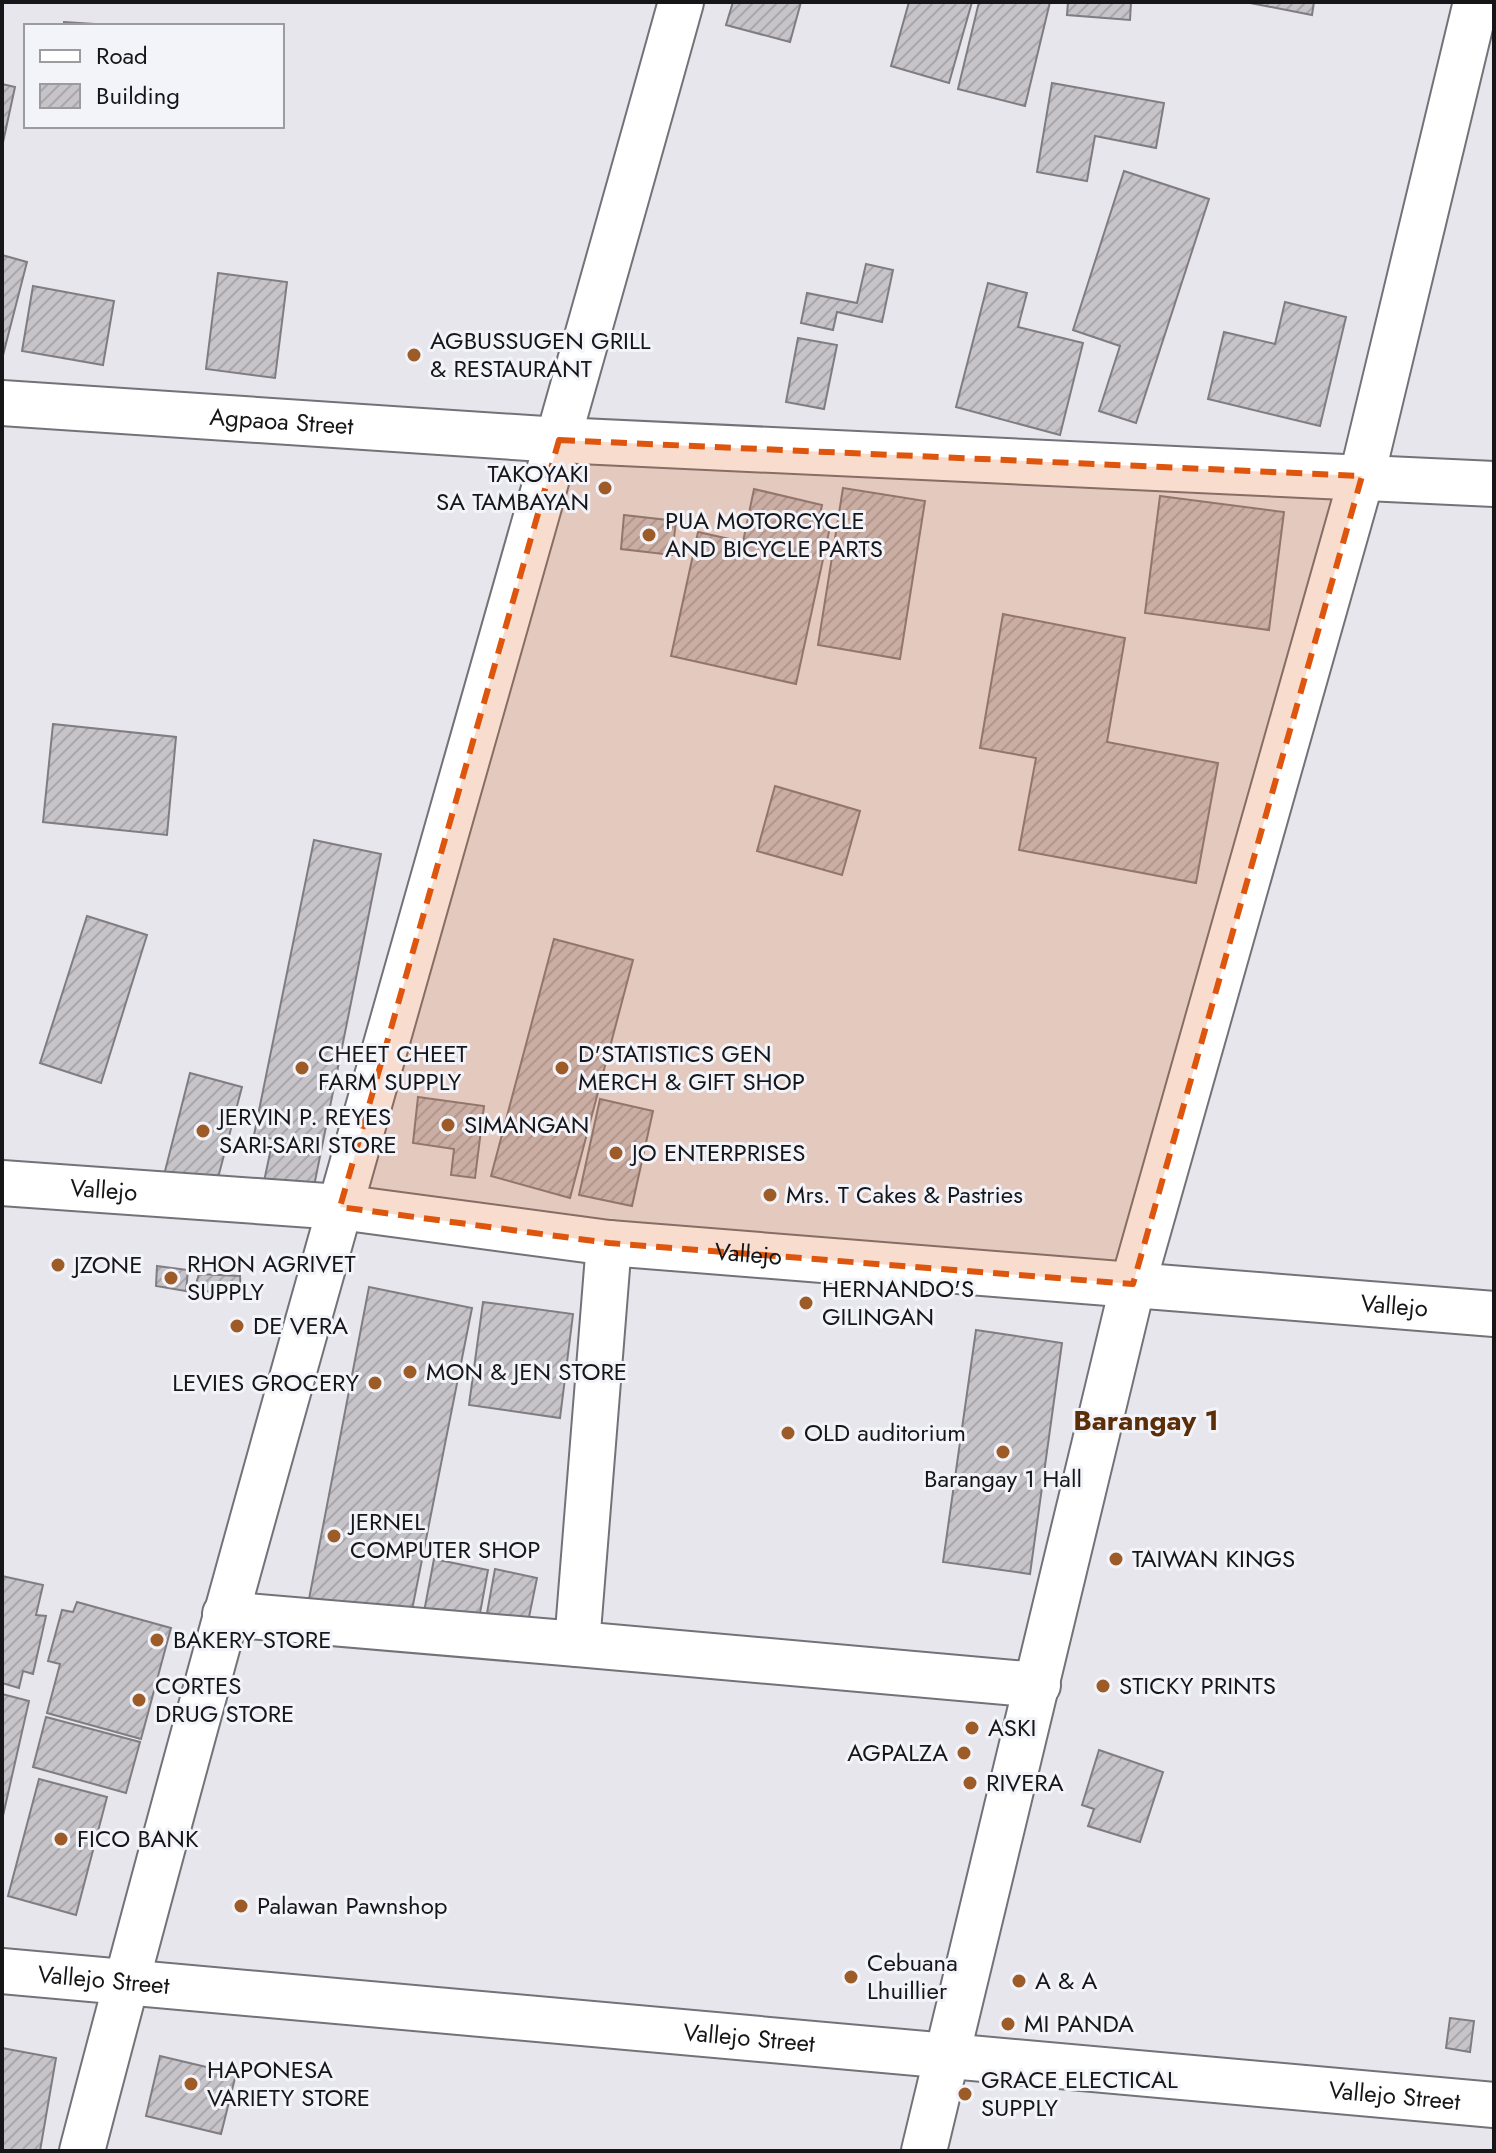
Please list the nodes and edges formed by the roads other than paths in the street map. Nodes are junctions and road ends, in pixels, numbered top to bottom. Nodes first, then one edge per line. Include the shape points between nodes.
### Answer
1 (681, 2) edge
2 (1476, 2) edge
3 (2, 403) edge
4 (559, 440) junction
5 (1362, 476) junction
6 (1494, 484) edge
7 (2, 1183) edge
8 (340, 1207) junction
9 (609, 1243) junction
10 (1133, 1284) junction
11 (1494, 1314) edge
12 (225, 1614) junction
13 (577, 1644) junction
14 (1038, 1685) junction
15 (2, 1971) edge
16 (126, 1981) junction
17 (947, 2058) junction
18 (1494, 2105) edge
19 (82, 2151) edge
20 (924, 2151) edge

1 - 4 street
2 - 5 street
3 - 4 street, Agpaoa Street
4 - 5 street, Agpaoa Street
4 - 8 street
5 - 6 street, Agpaoa Street
5 - 10 street
7 - 8 street, Vallejo
8 - 9 street, Vallejo
8 - 12 street
9 - 10 street, Vallejo
9 - 13 street
10 - 11 street, Vallejo
10 - 14 street
12 - 13 street
12 - 16 street
13 - 14 street
14 - 17 street
15 - 16 street, Vallejo Street
16 - 17 street, Vallejo Street
16 - 19 street
17 - 18 street, Vallejo Street
17 - 20 street

